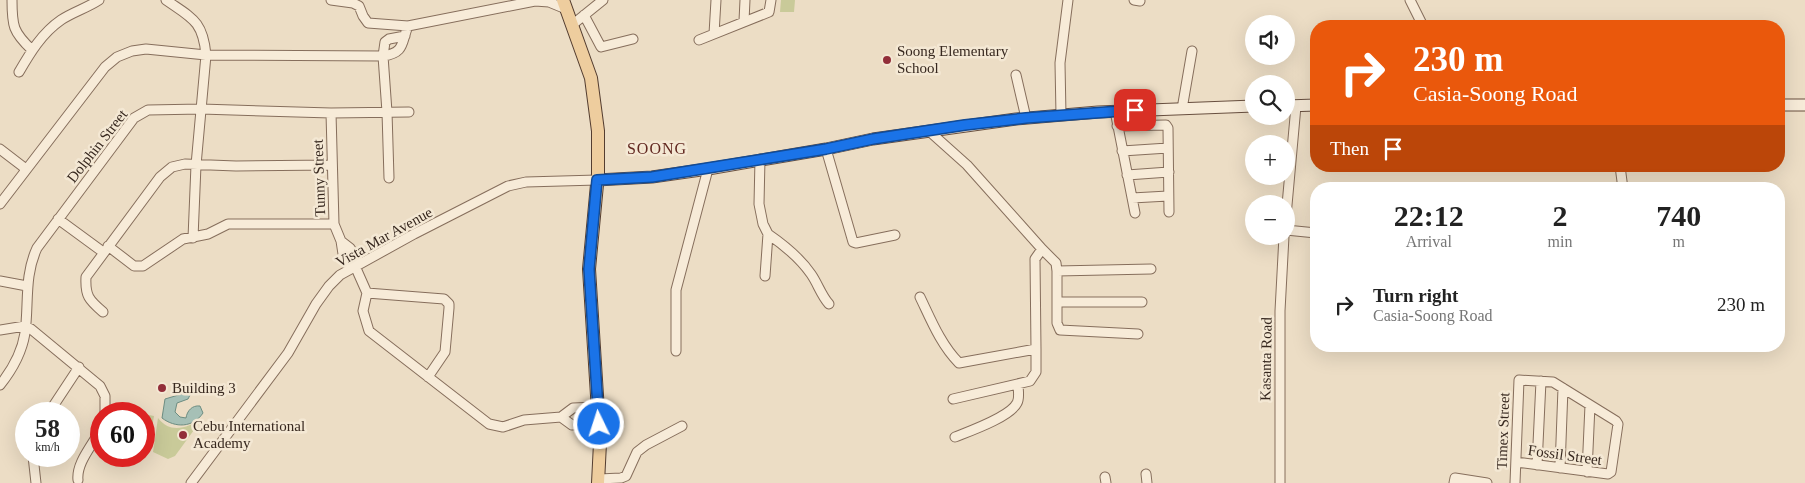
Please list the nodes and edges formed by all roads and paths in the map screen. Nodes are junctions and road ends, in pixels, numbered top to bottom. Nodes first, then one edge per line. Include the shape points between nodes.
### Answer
1 (12, 0) edge
2 (99, 0) edge
3 (166, 0) edge
4 (331, 0) edge
5 (603, 0) edge
6 (716, 0) edge
7 (745, 0) edge
8 (772, 0) edge
9 (1068, 0) edge
10 (1410, 0) edge
11 (352, 2) edge
12 (564, 5) edge
13 (584, 15) junction
14 (1420, 20) edge
15 (744, 21) junction
16 (572, 25) junction
17 (408, 26) junction
18 (714, 34) junction
19 (405, 36) junction
20 (633, 39) dead end
21 (699, 40) dead end
22 (32, 50) junction
23 (1192, 51) dead end
24 (206, 55) junction
25 (383, 56) junction
26 (19, 72) dead end
27 (1016, 75) dead end
28 (1785, 105) edge
29 (1805, 105) edge
30 (1245, 106) edge
31 (1295, 106) edge
32 (1310, 106) edge
33 (201, 109) junction
34 (1182, 109) junction
35 (1115, 111) junction
36 (387, 112) junction
37 (409, 112) dead end
38 (331, 113) junction
39 (1061, 115) junction
40 (1026, 118) junction
41 (1290, 125) edge
42 (1117, 126) junction
43 (929, 131) junction
44 (1168, 148) junction
45 (0, 149) edge
46 (826, 149) junction
47 (1122, 151) junction
48 (760, 159) junction
49 (196, 165) junction
50 (332, 165) junction
51 (708, 168) junction
52 (26, 169) junction
53 (1169, 172) junction
54 (1127, 175) junction
55 (389, 178) dead end
56 (597, 180) junction
57 (1287, 195) edge
58 (1168, 196) junction
59 (1132, 198) junction
60 (0, 204) edge
61 (1169, 212) dead end
62 (1135, 214) dead end
63 (58, 219) junction
64 (334, 224) junction
65 (1295, 231) edge
66 (1310, 232) edge
67 (768, 234) junction
68 (895, 235) dead end
69 (193, 238) junction
70 (1284, 245) edge
71 (106, 249) junction
72 (1042, 249) junction
73 (355, 266) junction
74 (1150, 269) dead end
75 (1057, 271) junction
76 (765, 276) dead end
77 (0, 281) edge
78 (27, 286) junction
79 (367, 293) junction
80 (920, 298) dead end
81 (1057, 302) junction
82 (1142, 302) dead end
83 (829, 304) dead end
84 (103, 312) dead end
85 (25, 326) junction
86 (0, 330) edge
87 (1138, 334) dead end
88 (1036, 348) junction
89 (676, 351) dead end
90 (79, 367) junction
91 (428, 377) junction
92 (1541, 381) junction
93 (1018, 384) junction
94 (0, 385) edge
95 (1563, 388) junction
96 (953, 399) dead end
97 (56, 402) edge
98 (106, 402) edge
99 (1590, 405) junction
100 (598, 407) junction
101 (561, 417) junction
102 (599, 424) junction
103 (682, 426) dead end
104 (955, 437) dead end
105 (90, 448) edge
106 (1516, 462) junction
107 (1538, 465) junction
108 (34, 467) edge
109 (1560, 468) junction
110 (1587, 472) junction
111 (78, 480) dead end
112 (599, 481) edge
113 (1454, 481) edge
114 (36, 483) edge
115 (192, 483) edge
116 (1280, 483) edge
117 (1485, 483) edge
118 (1515, 483) edge

1 - 22 street via 14,28
2 - 22 street via 60,20
3 - 24 street via 198,24 204,36
4 - 11 street
5 - 13 street
6 - 18 street
7 - 15 street
8 - 15 street via 769,12
9 - 39 street via 1060,63
10 - 14 street
11 - 17 street via 359,6 368,23
12 - 16 main road
12 - 17 street via 535,1
13 - 16 street
13 - 20 street via 601,47
15 - 18 street
16 - 56 main road via 591,78 596,107
17 - 19 street
18 - 21 street
19 - 25 street via 397,53
19 - 25 street via 385,42
22 - 26 street
23 - 34 street
24 - 25 street
24 - 33 street
24 - 52 street via 146,49 118,57 105,67
25 - 36 street
27 - 40 street
28 - 29 street
30 - 34 street
31 - 32 street
33 - 38 street, Dolphin Street
33 - 49 street
33 - 63 street, Dolphin Street via 148,110 134,118
34 - 35 street
35 - 39 street
35 - 42 street
36 - 37 street, Dolphin Street
36 - 38 street, Dolphin Street
36 - 55 street
38 - 50 street, Tunny Street
39 - 40 street
40 - 43 street
41 - 57 street
42 - 44 street via 1166,125
42 - 47 street
43 - 46 street
43 - 72 street via 967,165
44 - 47 street
44 - 53 street
45 - 52 street
46 - 48 street
46 - 68 street via 853,242
47 - 54 street
48 - 51 street
48 - 67 street via 759,210
49 - 50 street
49 - 69 street
49 - 71 street via 172,167 160,177
50 - 64 street, Tunny Street
51 - 56 street via 652,177
51 - 89 street via 676,290
52 - 60 street
53 - 54 street
53 - 58 street
54 - 59 street
56 - 73 street, Vista Mar Avenue via 534,181 508,186
56 - 100 main road via 589,269
58 - 59 street
58 - 61 street
59 - 62 street
63 - 71 street
63 - 78 street, Dolphin Street via 34,255
64 - 69 street via 228,224
64 - 73 street, Tunny Street via 341,241 350,248
65 - 66 street
67 - 76 street
67 - 83 street via 803,264
69 - 71 street via 183,239 143,266 134,266
70 - 116 street, Kasanta Road via 1280,312
71 - 84 street via 86,277 85,292
72 - 75 street via 1056,263
72 - 88 street via 1035,259
73 - 79 street, Tunny Street
73 - 115 street, Vista Mar Avenue via 329,286 288,353
74 - 75 street
75 - 81 street
77 - 78 street
78 - 85 street, Dolphin Street
79 - 91 street via 363,311 369,331
79 - 91 street via 447,301 444,352
80 - 88 street via 938,334 959,363
81 - 82 street
81 - 87 street via 1057,323 1062,332
85 - 86 street
85 - 90 street
85 - 94 street, Dolphin Street via 17,358
88 - 93 street via 1036,372 1030,381
90 - 97 street
90 - 98 street via 103,390
91 - 101 street via 489,424 503,427 524,420
92 - 95 street via 1553,382
92 - 106 street, Timex Street via 1519,380
92 - 107 street
93 - 96 street
93 - 104 street via 1019,398 1015,407 1001,417
95 - 99 street
95 - 109 street
99 - 110 street
99 - 110 street, Fossil Street via 1618,424 1611,472
100 - 101 street via 572,408
100 - 102 main road
101 - 102 street via 572,425
102 - 112 main road
103 - 112 street via 637,452 626,476
105 - 111 street via 81,464
106 - 107 street, Fossil Street
106 - 118 street, Timex Street
107 - 109 street, Fossil Street
108 - 114 street
109 - 110 street, Fossil Street
113 - 117 street

